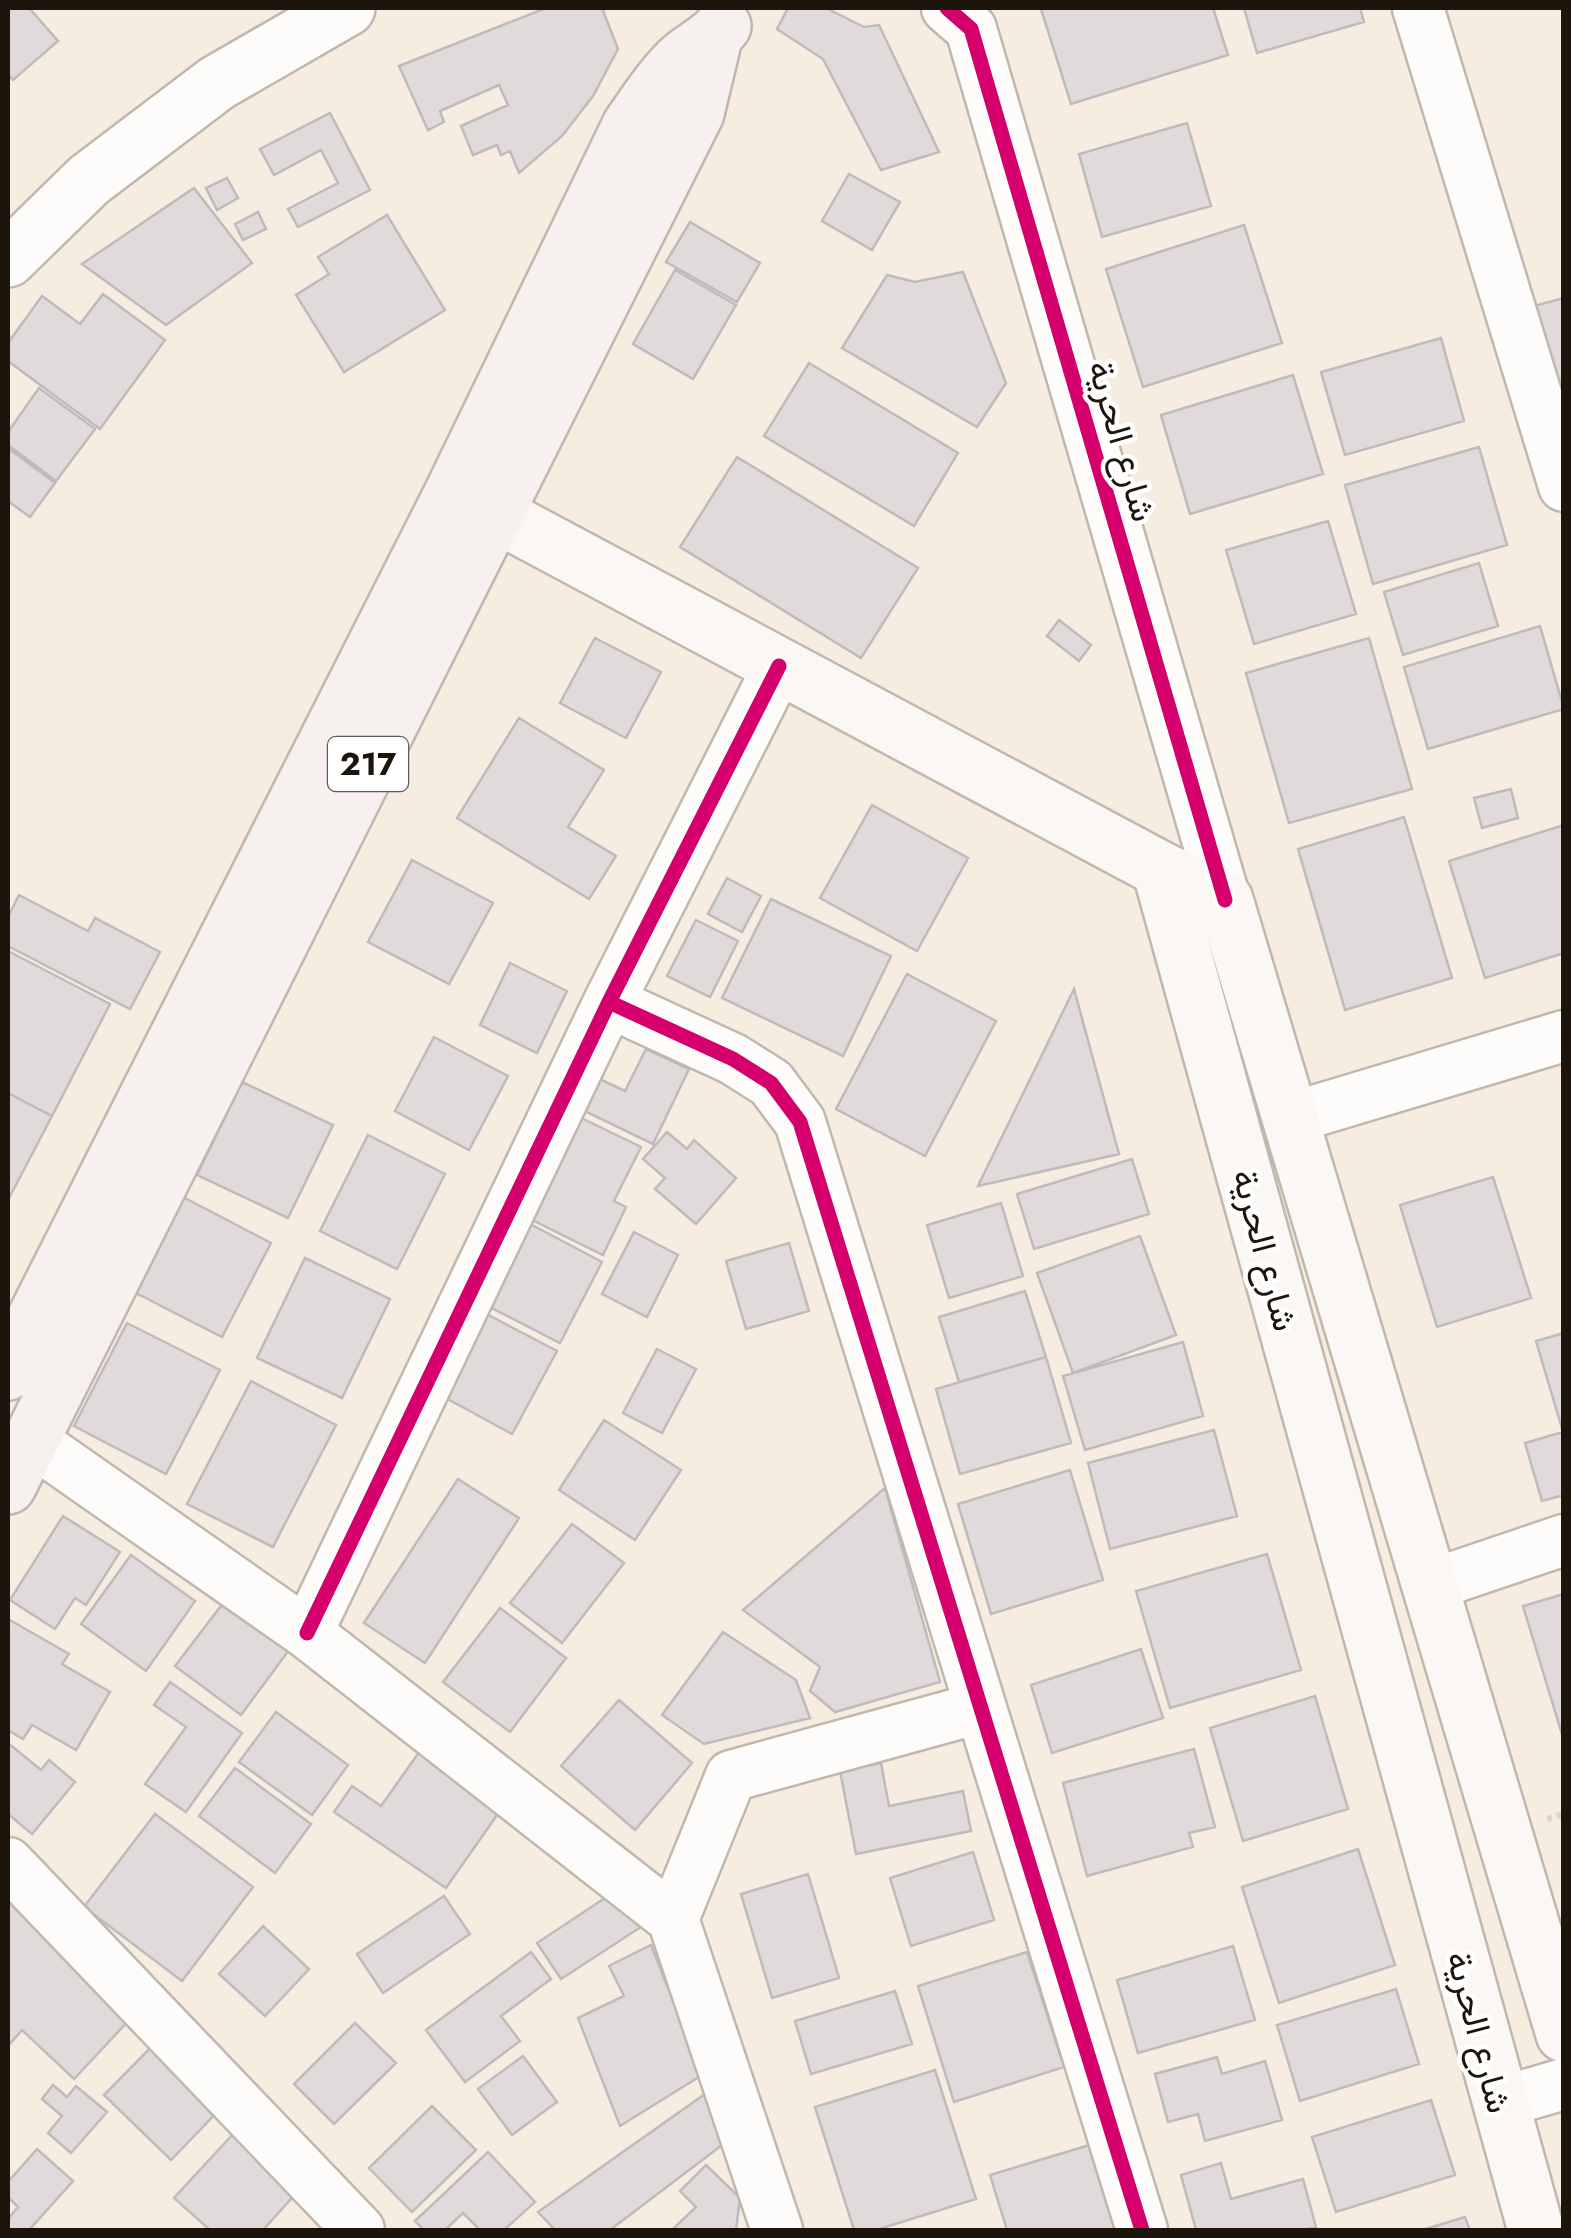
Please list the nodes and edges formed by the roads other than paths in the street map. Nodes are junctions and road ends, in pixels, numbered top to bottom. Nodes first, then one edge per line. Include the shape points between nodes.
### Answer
1 (346, 8) edge
2 (1418, 8) edge
3 (964, 15) edge
4 (725, 23) edge
5 (8, 259) edge
6 (1564, 486) edge
7 (473, 503) junction
8 (780, 666) junction
9 (1160, 869) junction
10 (1225, 900) junction
11 (609, 1002) junction
12 (1564, 1036) edge
13 (1291, 1118) junction
14 (8, 1372) edge
15 (19, 1463) edge
16 (1564, 1540) edge
17 (1428, 1586) junction
18 (307, 1633) junction
19 (979, 1708) junction
20 (8, 1863) edge
21 (673, 1918) junction
22 (1564, 2034) edge
23 (1564, 2084) edge
24 (1499, 2103) junction
25 (359, 2230) edge
26 (777, 2230) edge
27 (1142, 2230) edge
28 (1536, 2230) edge

1 - 5 street via 218,83 89,180
2 - 6 street
3 - 10 street, شارع الحرية
4 - 7 main road, 217 via 682,59 630,126
7 - 8 main road
7 - 14 main road, 217
7 - 15 main road, 217
8 - 9 main road
8 - 11 street
9 - 10 main road
9 - 24 main road, شارع الحرية
10 - 13 main road, شارع الحرية
11 - 18 street
11 - 19 street via 733,1059 771,1083 800,1122
12 - 13 street
13 - 17 main road, شارع الحرية
15 - 18 street
16 - 17 street
17 - 22 main road, شارع الحرية
18 - 21 street
19 - 21 street via 731,1776
19 - 27 street
20 - 25 street
21 - 26 street
23 - 24 street
24 - 28 main road, شارع الحرية

